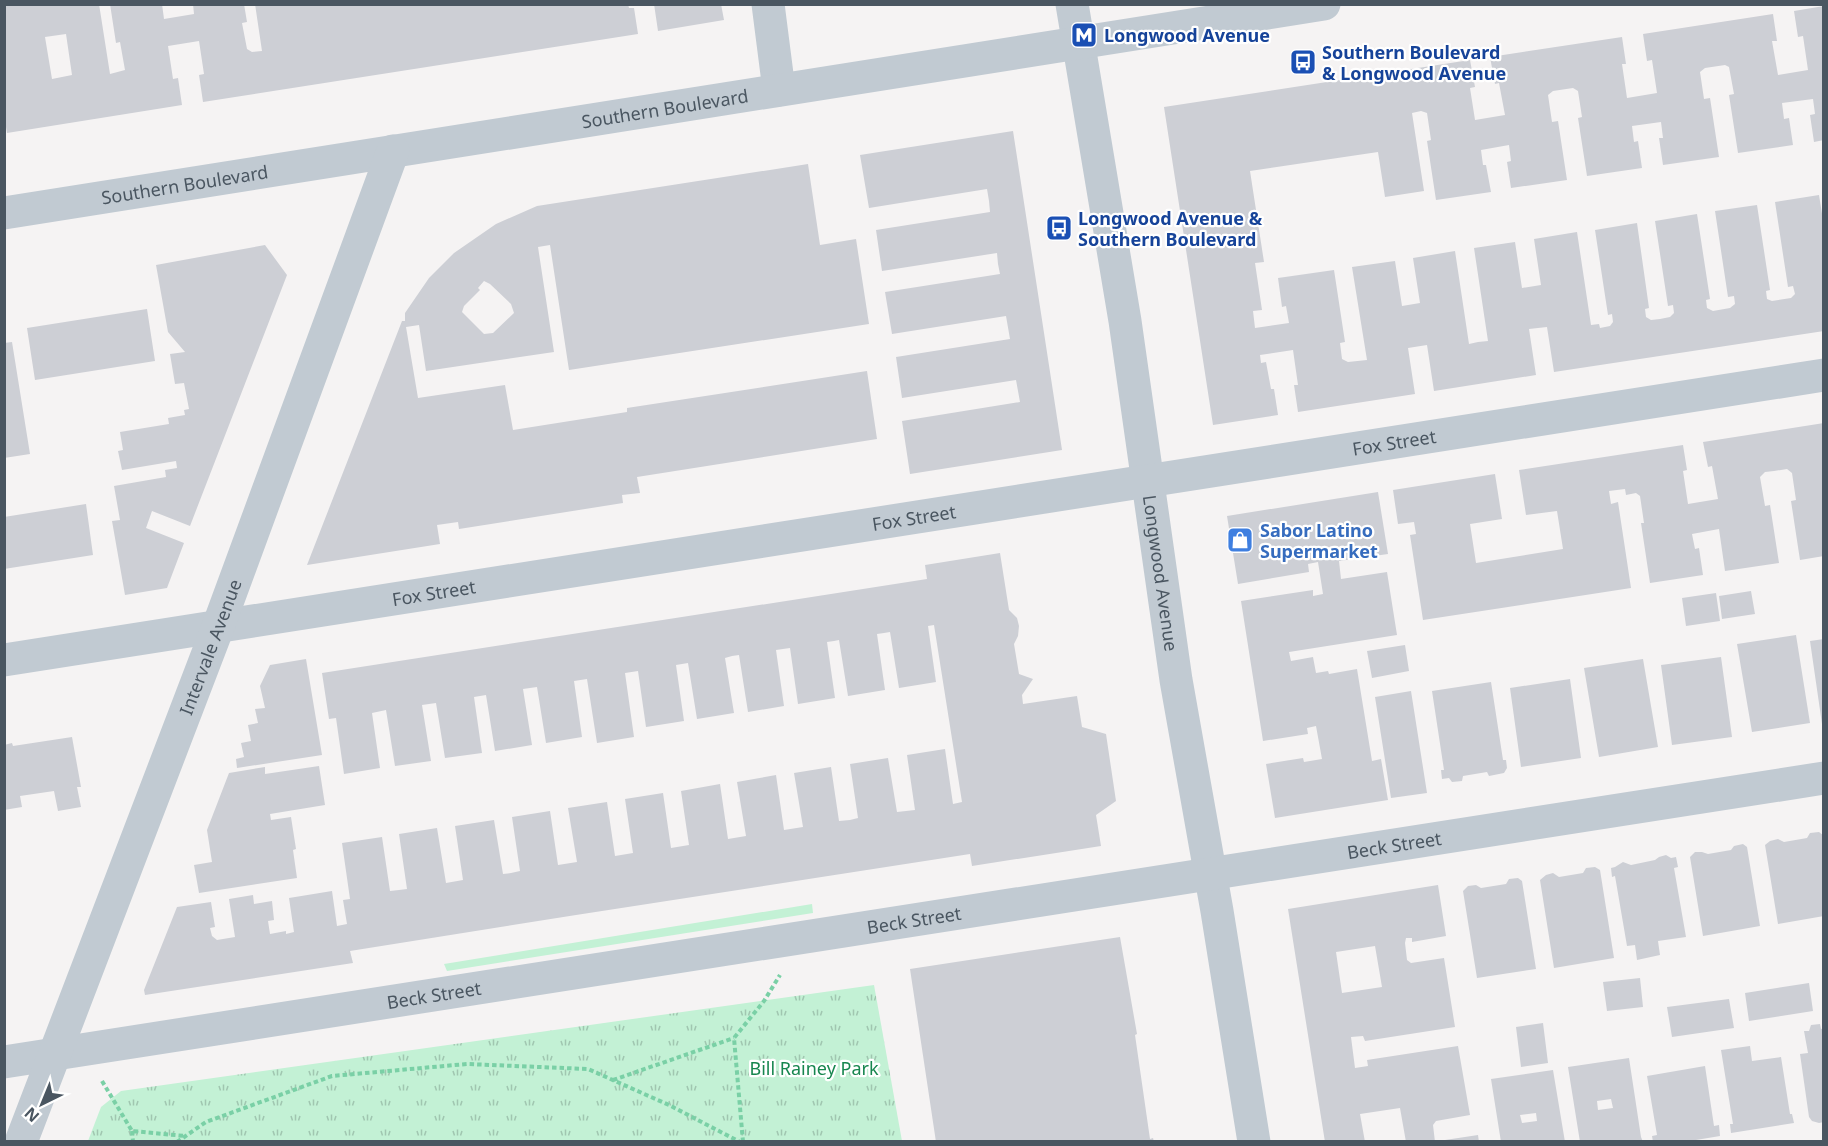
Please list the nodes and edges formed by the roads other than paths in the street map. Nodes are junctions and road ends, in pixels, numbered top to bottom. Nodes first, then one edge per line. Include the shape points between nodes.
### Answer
1 (768, 4) edge
2 (1072, 4) edge
3 (1324, 4) edge
4 (1078, 42) junction
5 (779, 90) junction
6 (393, 151) junction
7 (4, 213) edge
8 (1824, 375) edge
9 (1148, 480) junction
10 (218, 627) junction
11 (4, 660) edge
12 (1824, 778) edge
13 (1211, 875) junction
14 (54, 1054) junction
15 (4, 1062) edge
16 (21, 1142) edge
17 (1254, 1142) edge

1 - 5 street
2 - 4 street, Longwood Avenue
3 - 4 street, Southern Boulevard
4 - 5 street, Southern Boulevard
4 - 9 street, Longwood Avenue
5 - 6 street, Southern Boulevard
6 - 7 street, Southern Boulevard
6 - 10 street, Intervale Avenue
8 - 9 street, Fox Street
9 - 10 street, Fox Street
9 - 13 street, Longwood Avenue via 1176,680
10 - 11 street, Fox Street
10 - 14 street, Intervale Avenue
12 - 13 street, Beck Street
13 - 14 street, Beck Street
13 - 17 street, Longwood Avenue
14 - 15 street, Beck Street
14 - 16 street, Intervale Avenue

